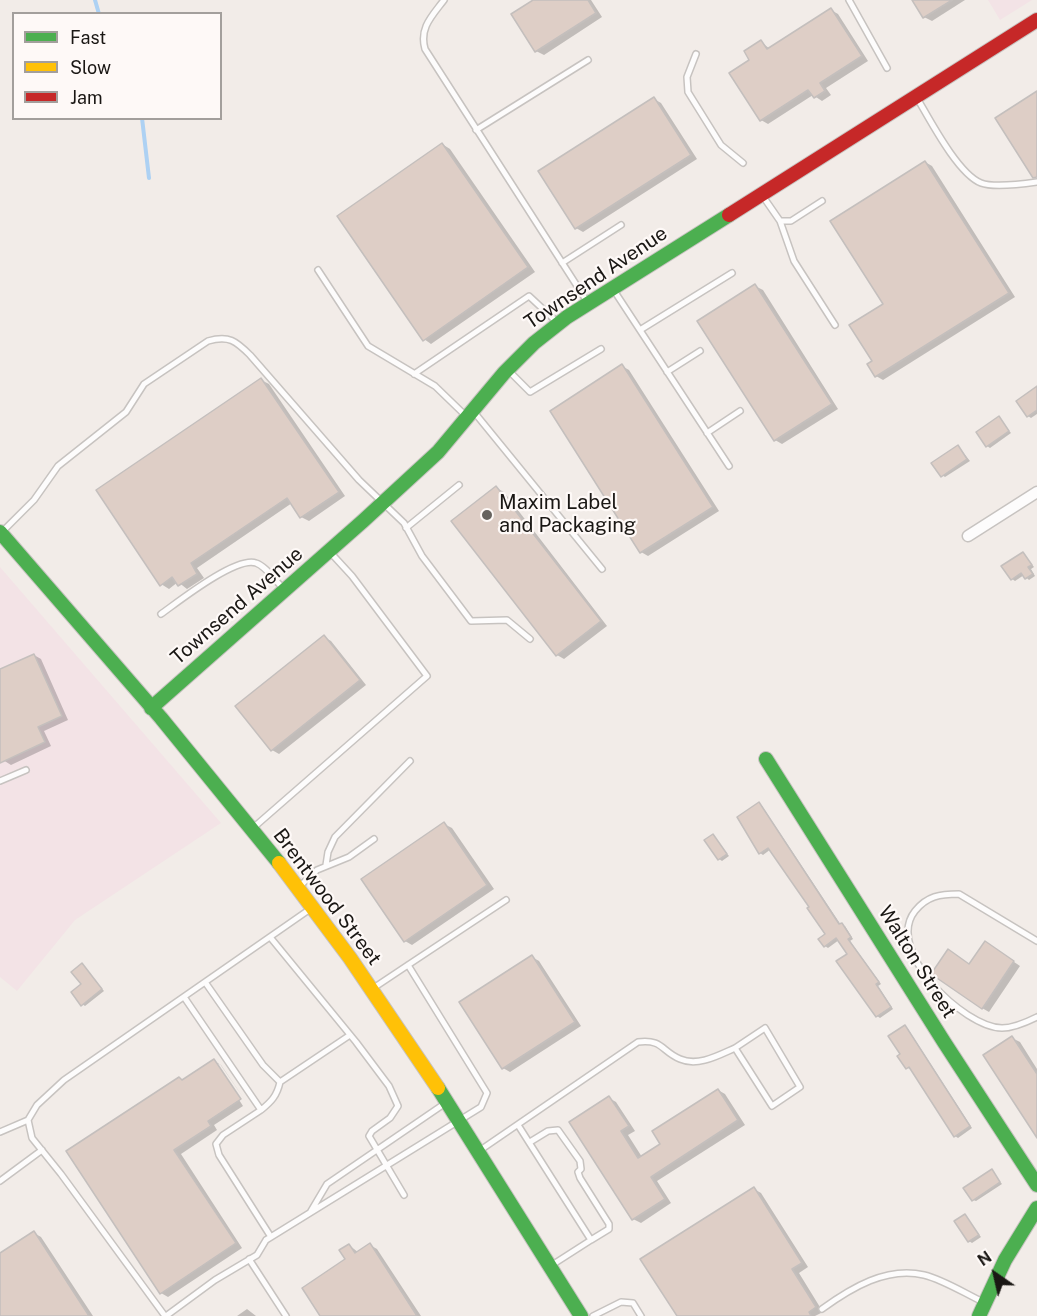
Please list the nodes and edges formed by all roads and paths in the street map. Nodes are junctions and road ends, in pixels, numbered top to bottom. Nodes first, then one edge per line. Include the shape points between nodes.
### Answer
1 (444, 0) edge
2 (849, 0) edge
3 (1037, 20) edge
4 (696, 54) dead end
5 (588, 60) dead end
6 (887, 68) dead end
7 (915, 96) junction
8 (476, 130) junction
9 (743, 164) dead end
10 (1037, 182) edge
11 (761, 193) junction
12 (822, 201) dead end
13 (780, 221) junction
14 (621, 225) dead end
15 (562, 263) junction
16 (318, 270) dead end
17 (732, 273) dead end
18 (612, 287) junction
19 (588, 303) junction
20 (559, 323) junction
21 (835, 326) dead end
22 (640, 330) junction
23 (601, 349) dead end
24 (700, 351) dead end
25 (508, 370) junction
26 (668, 372) junction
27 (414, 374) junction
28 (740, 411) dead end
29 (470, 414) junction
30 (707, 433) junction
31 (729, 466) dead end
32 (459, 485) dead end
33 (1037, 492) edge
34 (382, 503) junction
35 (406, 528) junction
36 (0, 532) edge
37 (968, 536) dead end
38 (329, 551) junction
39 (602, 569) dead end
40 (285, 590) junction
41 (161, 614) dead end
42 (530, 639) dead end
43 (152, 708) junction
44 (766, 759) dead end
45 (410, 761) dead end
46 (26, 770) dead end
47 (0, 781) edge
48 (252, 830) junction
49 (374, 839) dead end
50 (326, 865) junction
51 (298, 888) junction
52 (506, 900) dead end
53 (313, 907) junction
54 (270, 937) junction
55 (1037, 941) edge
56 (408, 965) junction
57 (206, 982) junction
58 (372, 989) junction
59 (184, 997) junction
60 (1037, 1017) edge
61 (350, 1035) junction
62 (735, 1048) junction
63 (280, 1082) junction
64 (447, 1102) junction
65 (261, 1110) junction
66 (28, 1120) junction
67 (459, 1120) junction
68 (518, 1125) junction
69 (0, 1132) edge
70 (530, 1142) junction
71 (42, 1150) junction
72 (376, 1150) junction
73 (479, 1151) junction
74 (386, 1166) junction
75 (0, 1180) edge
76 (1037, 1185) edge
77 (404, 1195) dead end
78 (1037, 1208) edge
79 (311, 1212) junction
80 (271, 1237) junction
81 (591, 1240) junction
82 (249, 1259) junction
83 (550, 1265) junction
84 (984, 1303) junction
85 (822, 1309) dead end
86 (165, 1316) edge
87 (286, 1316) edge
88 (583, 1316) edge
89 (641, 1316) edge
90 (979, 1316) edge

1 - 8 lane via 425,27 424,49
2 - 6 lane
3 - 7 street, Townsend Avenue
4 - 9 lane via 687,77 688,92 721,145
5 - 8 lane
7 - 10 lane via 970,176 982,183 1001,185
7 - 11 street, Townsend Avenue
8 - 15 lane
11 - 13 lane
11 - 18 street, Townsend Avenue
12 - 13 lane via 791,221
13 - 21 lane via 794,261
14 - 15 lane
15 - 19 lane
16 - 27 lane via 368,346
17 - 22 lane
18 - 19 street, Townsend Avenue
18 - 22 lane
19 - 20 street, Townsend Avenue
20 - 25 street, Townsend Avenue
20 - 27 lane via 529,296
22 - 26 lane
23 - 25 lane via 530,392
24 - 26 lane
25 - 29 street, Townsend Avenue
26 - 30 lane
27 - 29 lane
28 - 30 lane
29 - 34 street, Townsend Avenue via 438,452
29 - 39 lane
30 - 31 lane
32 - 35 lane
33 - 37 street
34 - 35 lane
34 - 36 lane via 250,355 237,342 219,338 208,340 144,384 126,412 58,466 34,500
34 - 38 street, Townsend Avenue
35 - 42 lane via 471,621 507,620
36 - 43 street, Brentwood Street
38 - 40 street, Townsend Avenue
38 - 48 lane via 427,676
40 - 41 lane via 258,563 248,562 216,575
40 - 43 street, Townsend Avenue
43 - 48 street, Brentwood Street
44 - 76 street, Walton Street
45 - 50 lane via 335,837
46 - 47 lane
48 - 51 street, Brentwood Street
49 - 50 lane via 349,857
50 - 51 lane
51 - 53 street, Brentwood Street
52 - 56 lane
53 - 54 lane
53 - 58 street, Brentwood Street
54 - 57 lane
54 - 61 lane
55 - 60 lane via 959,894 929,898 911,916 907,930 909,944 924,975 973,1019 1003,1028
56 - 58 lane
56 - 67 lane via 488,1093 481,1107
57 - 59 lane
57 - 63 lane via 263,1065
58 - 64 street, Brentwood Street
59 - 65 lane
59 - 66 lane via 64,1080 37,1105
61 - 63 lane
61 - 72 lane via 389,1086 398,1106 369,1136
62 - 62 lane via 772,1106 800,1087 765,1028
62 - 68 lane via 711,1059 689,1061 657,1043 638,1042
63 - 65 lane via 273,1100
64 - 67 street, Brentwood Street
64 - 72 lane
65 - 80 lane via 216,1144 219,1155
66 - 69 lane
66 - 71 lane via 32,1138
67 - 73 street, Brentwood Street
67 - 74 lane
68 - 70 lane
68 - 73 lane
70 - 81 lane
70 - 81 lane via 548,1131 558,1130 580,1161 580,1178 609,1224 609,1229
71 - 75 lane
71 - 86 lane
72 - 74 lane
72 - 79 lane via 327,1184
73 - 83 street, Brentwood Street
74 - 77 lane
74 - 79 lane
78 - 84 street
79 - 80 lane
80 - 82 lane
81 - 83 lane
82 - 86 lane
82 - 87 lane
83 - 88 street, Brentwood Street
84 - 85 lane via 931,1277 902,1274 869,1281
84 - 90 street
88 - 89 lane via 621,1302 633,1303

